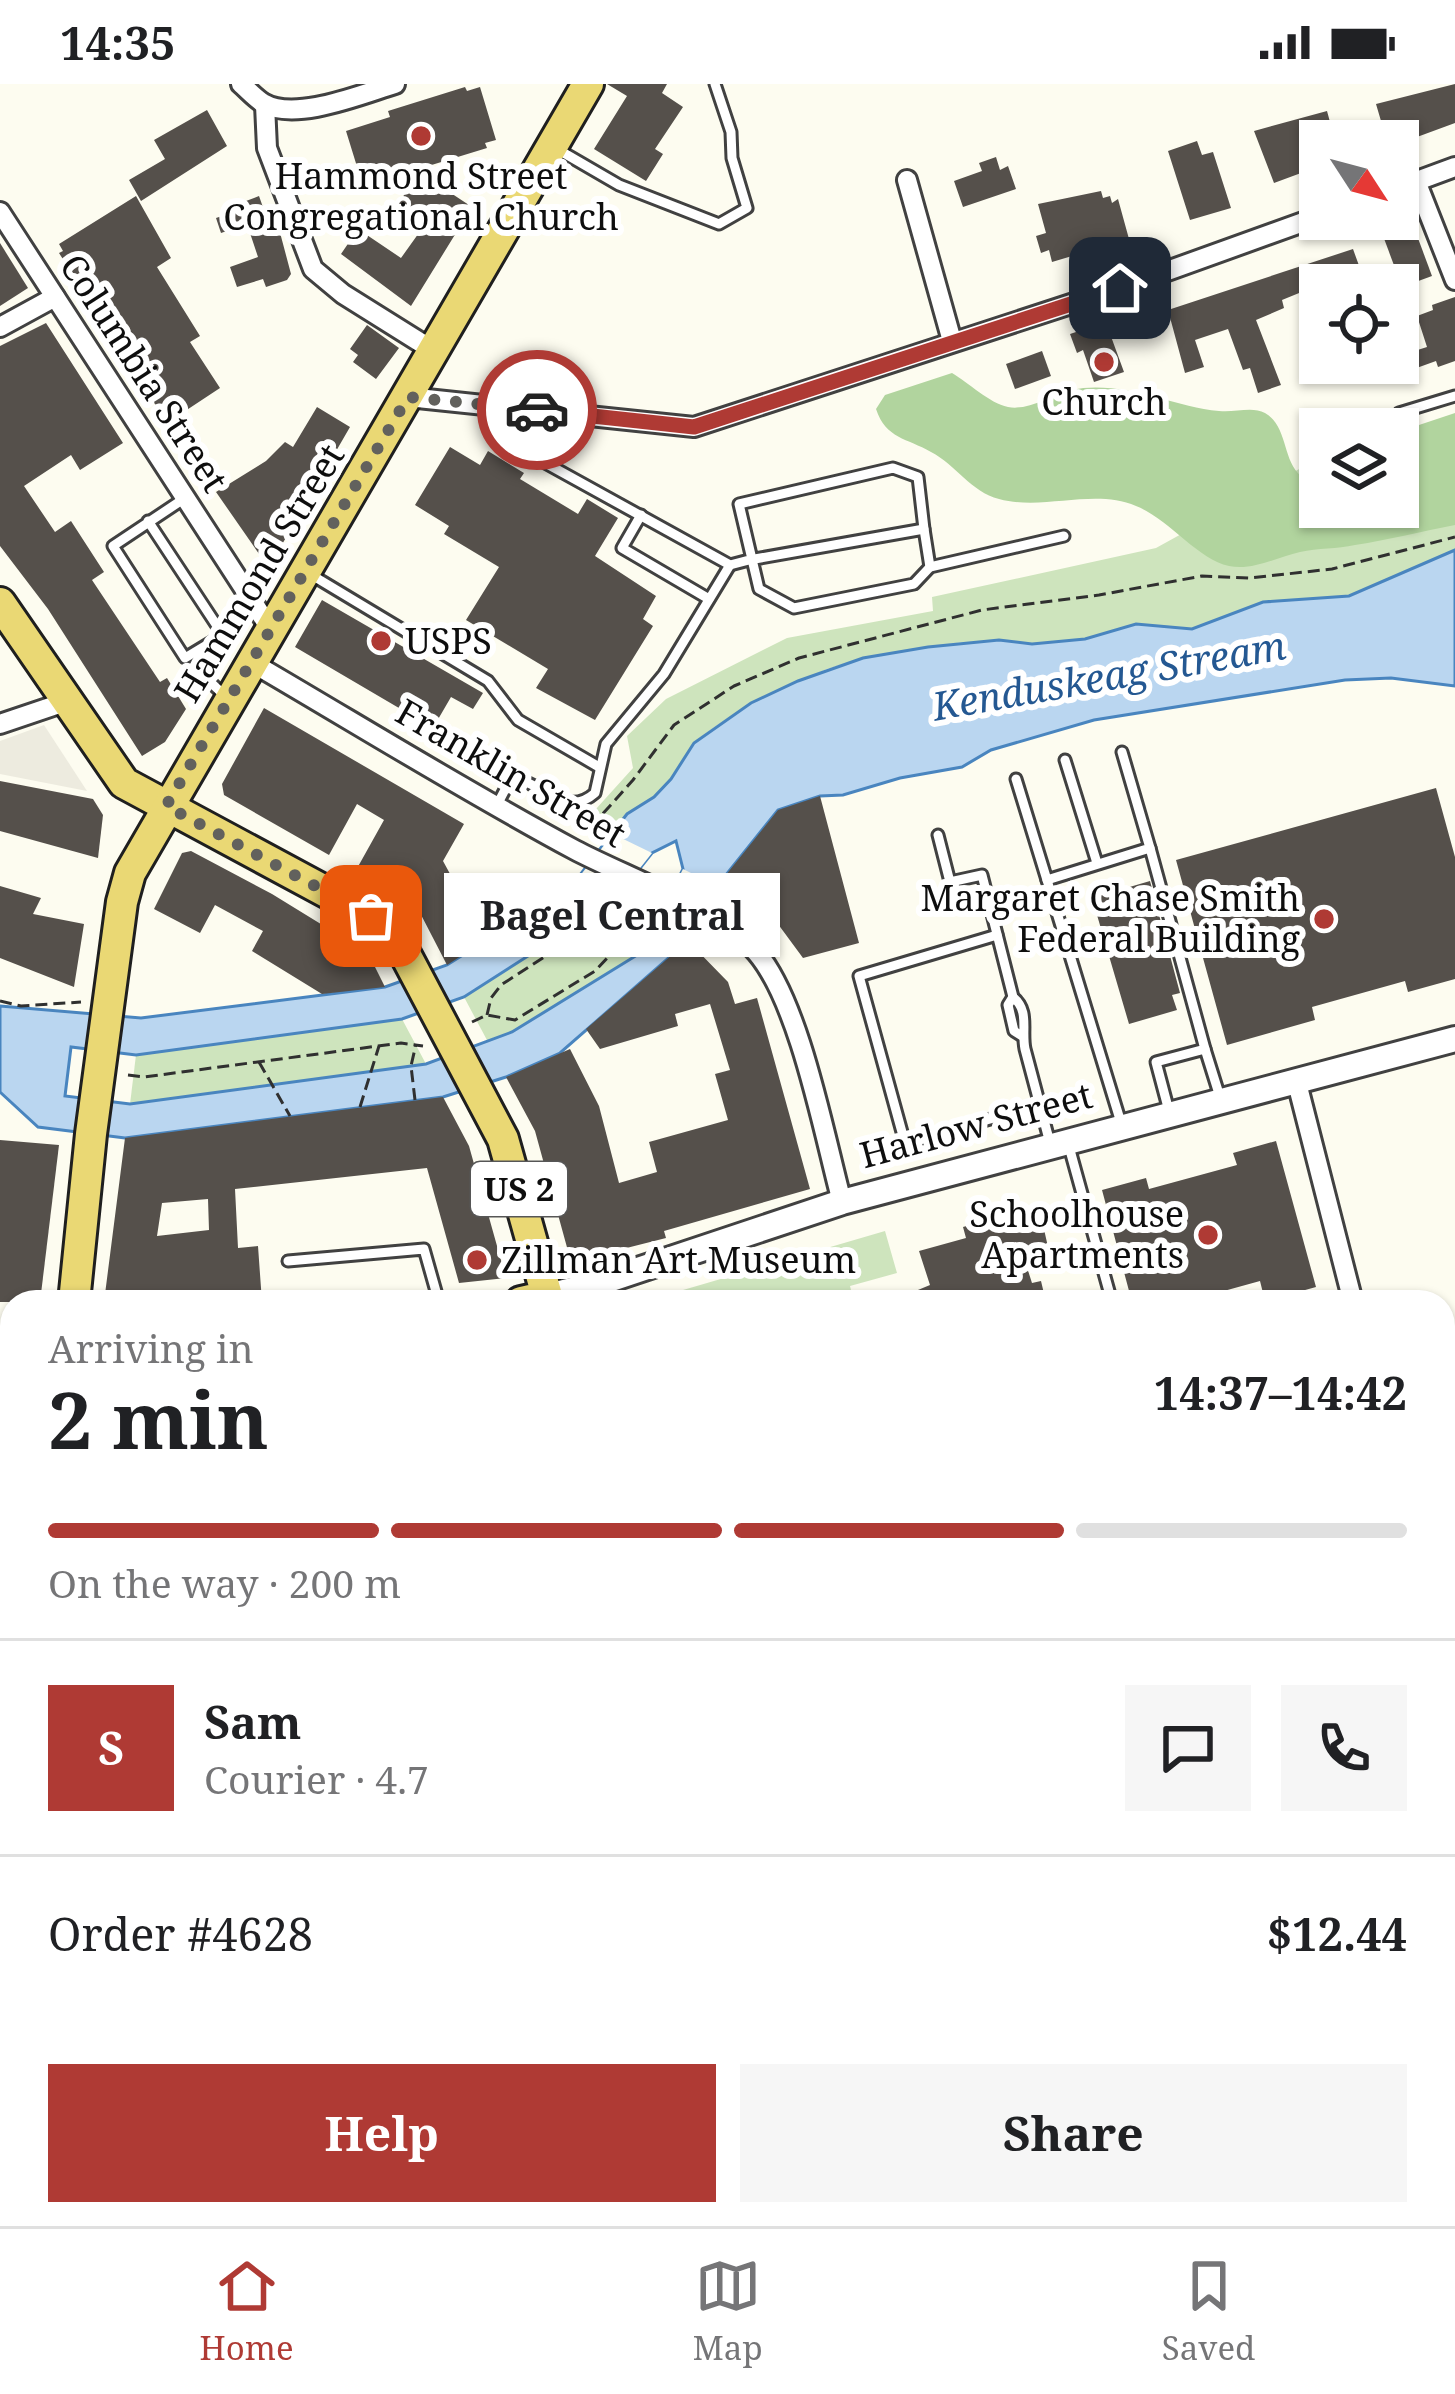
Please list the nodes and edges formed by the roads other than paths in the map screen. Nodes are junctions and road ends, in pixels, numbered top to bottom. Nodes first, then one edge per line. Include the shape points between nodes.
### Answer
1 (241, 84) edge
2 (395, 84) edge
3 (587, 84) edge
4 (715, 84) edge
5 (265, 105) junction
6 (552, 146) junction
7 (1455, 167) edge
8 (907, 180) dead end
9 (1419, 180) edge
10 (1419, 208) edge
11 (0, 212) edge
12 (1299, 224) edge
13 (1455, 280) edge
14 (55, 297) junction
15 (0, 327) edge
16 (952, 341) junction
17 (434, 351) junction
18 (1455, 396) edge
19 (408, 397) junction
20 (503, 407) junction
21 (1415, 408) edge
22 (185, 498) junction
23 (640, 515) junction
24 (148, 521) junction
25 (924, 529) junction
26 (1064, 536) dead end
27 (749, 560) junction
28 (730, 565) junction
29 (930, 567) junction
30 (305, 571) junction
31 (709, 599) junction
32 (0, 603) edge
33 (271, 630) junction
34 (251, 662) junction
35 (204, 676) dead end
36 (229, 699) junction
37 (65, 702) junction
38 (0, 724) edge
39 (1122, 752) dead end
40 (1065, 760) dead end
41 (599, 767) junction
42 (1016, 779) dead end
43 (496, 805) junction
44 (166, 806) junction
45 (938, 835) dead end
46 (1150, 848) junction
47 (1096, 863) junction
48 (1047, 880) junction
49 (997, 935) junction
50 (1455, 1040) edge
51 (1205, 1049) junction
52 (1297, 1083) junction
53 (1222, 1102) junction
54 (1040, 1105) junction
55 (1170, 1114) junction
56 (1122, 1126) junction
57 (1060, 1145) junction
58 (842, 1202) junction
59 (288, 1261) dead end
60 (75, 1290) edge
61 (436, 1290) edge
62 (540, 1290) edge
63 (576, 1290) edge
64 (1108, 1290) edge
65 (1350, 1290) edge

1 - 5 street
2 - 5 street via 326,105
3 - 6 main road, Hammond Street
4 - 6 lane via 747,208 719,224 619,185
5 - 17 street via 267,148 314,269
6 - 17 main road, Hammond Street
7 - 9 street
8 - 16 street
10 - 13 street
11 - 14 street, Columbia Street
12 - 16 street
14 - 15 street
14 - 22 street, Columbia Street
16 - 20 street via 694,427
17 - 19 main road, Hammond Street
18 - 21 lane
19 - 20 street
19 - 30 main road, Hammond Street
20 - 23 lane via 538,459
22 - 24 lane
22 - 33 street, Columbia Street
23 - 28 lane
23 - 31 lane via 622,548
24 - 24 lane via 112,547 185,658 223,635
25 - 27 lane
25 - 27 lane via 918,477 893,468 739,504
25 - 29 lane
26 - 29 lane
27 - 28 lane
27 - 29 lane via 759,590 794,608 914,584
28 - 31 lane
30 - 33 main road, Hammond Street
30 - 41 lane via 488,681 518,720
31 - 41 lane via 664,674 606,744
32 - 37 main road
33 - 34 main road, Hammond Street
34 - 36 main road, Hammond Street
34 - 43 street, Franklin Street
35 - 36 lane
36 - 44 main road, Hammond Street
37 - 38 street
37 - 44 main road via 119,778
39 - 46 lane
40 - 47 lane
41 - 43 lane via 600,785 581,803 516,778
42 - 48 lane
43 - 58 street, Franklin Street via 702,914 757,952 792,1019
44 - 60 main road, Hammond Street via 130,873 95,1008 103,1051
44 - 62 main road, US 2 via 380,922 399,942 508,1150
45 - 49 lane via 950,881 982,875
46 - 47 lane
46 - 51 lane
47 - 48 lane
48 - 56 lane
49 - 54 lane via 1014,1031
49 - 54 lane via 860,976 905,1143
50 - 52 street, Harlow Street
51 - 53 lane
51 - 55 lane via 1156,1062
52 - 53 street, Harlow Street
52 - 65 street
53 - 55 street, Harlow Street
54 - 57 lane
55 - 56 street, Harlow Street
56 - 57 street, Harlow Street
57 - 58 street, Harlow Street
57 - 64 lane
58 - 63 street, Harlow Street
59 - 61 lane via 424,1249

